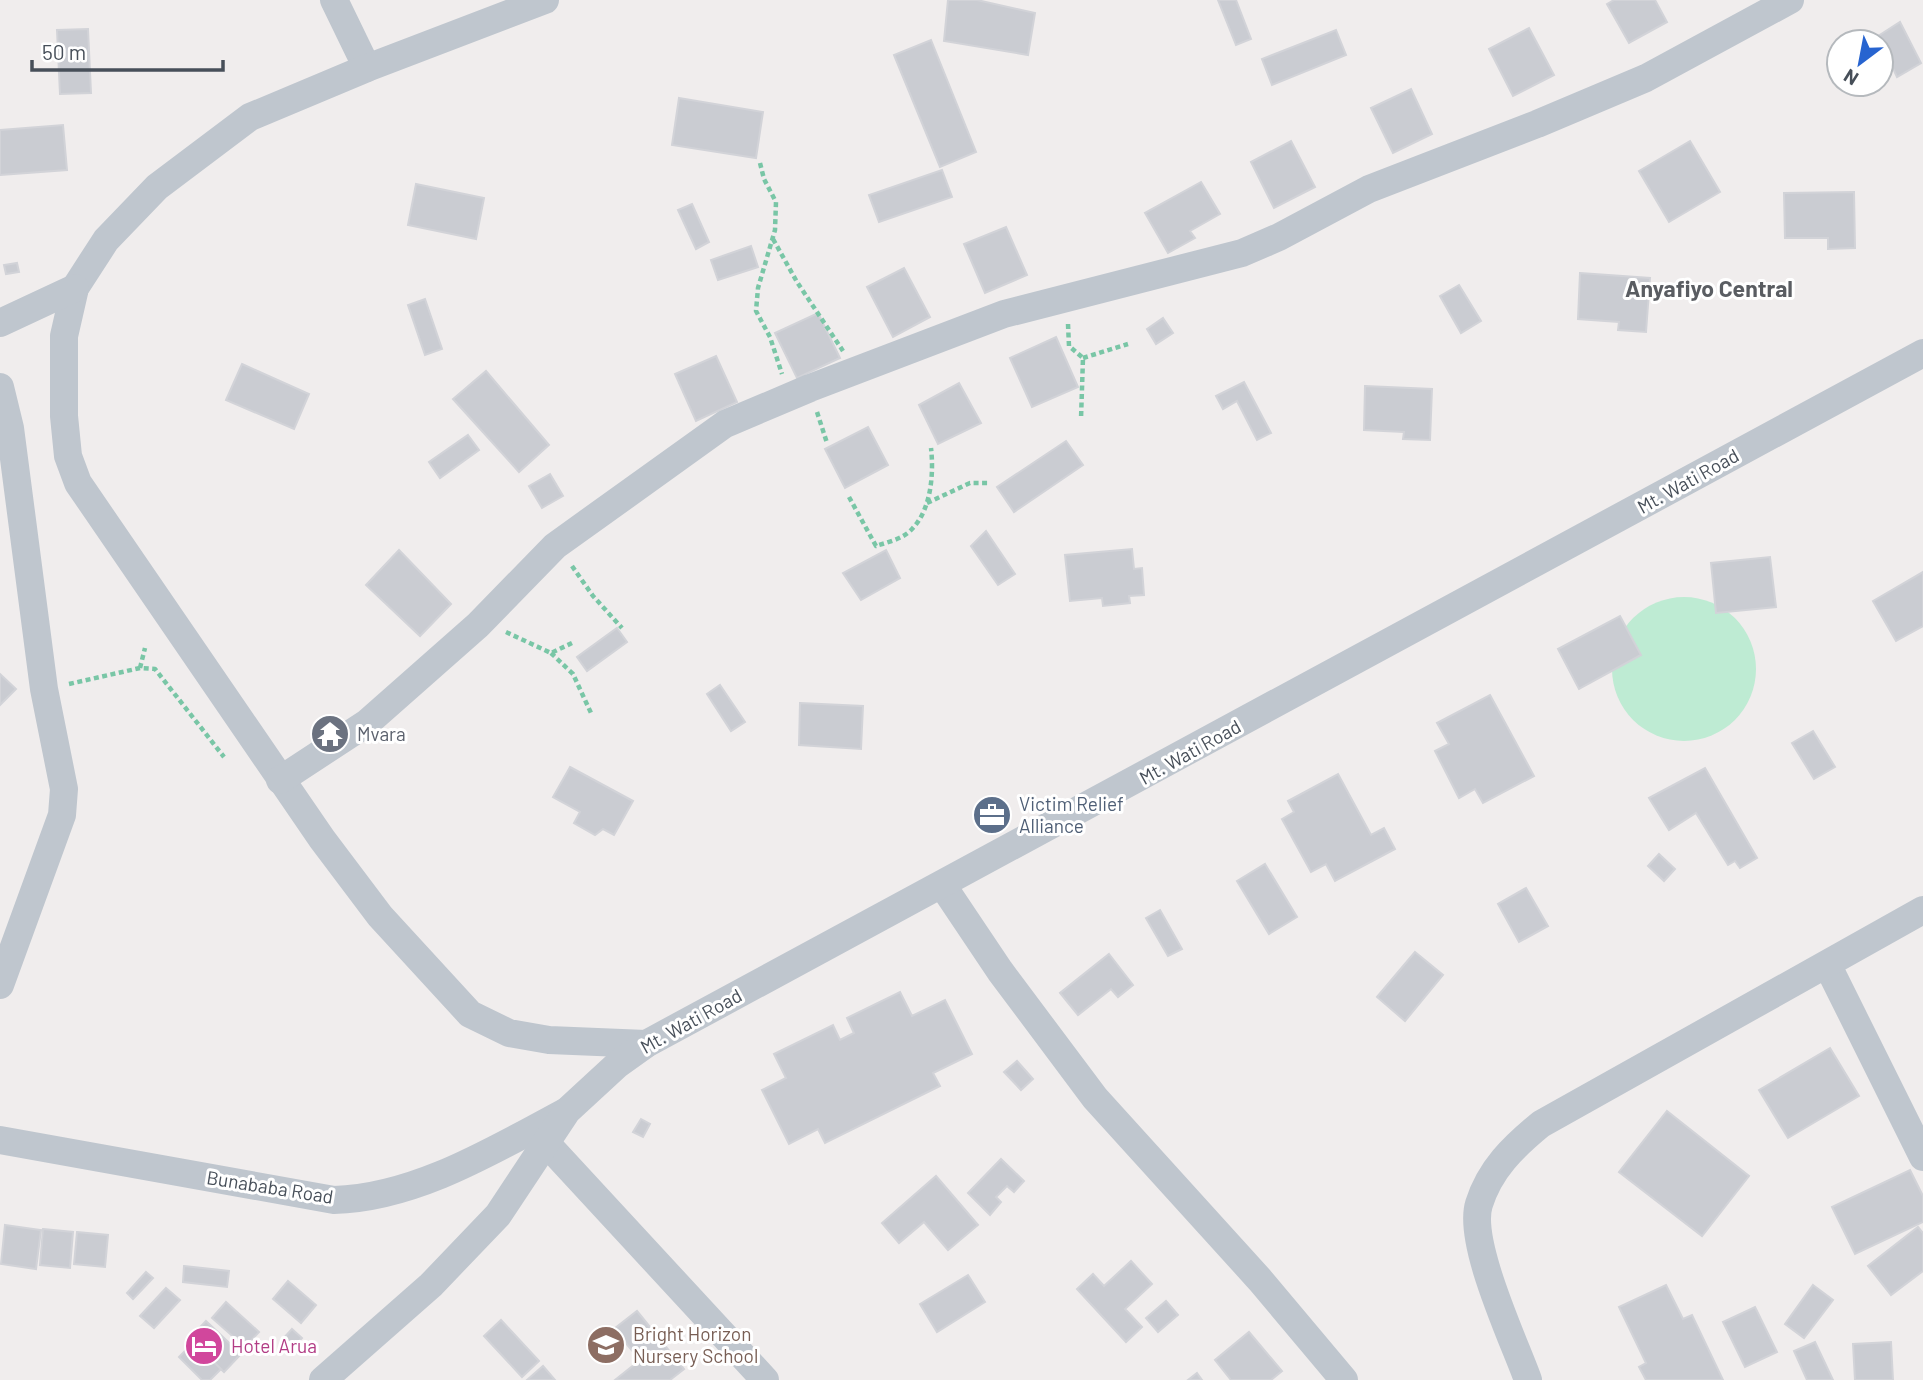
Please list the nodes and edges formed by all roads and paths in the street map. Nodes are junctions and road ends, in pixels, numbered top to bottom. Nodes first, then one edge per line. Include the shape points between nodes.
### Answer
1 (334, 0) edge
2 (545, 0) edge
3 (1790, 0) edge
4 (367, 68) junction
5 (760, 163) dead end
6 (773, 239) junction
7 (75, 288) junction
8 (1067, 296) junction
9 (0, 323) edge
10 (1128, 344) dead end
11 (1923, 353) edge
12 (1083, 358) junction
13 (855, 372) junction
14 (0, 387) edge
15 (789, 396) junction
16 (1081, 419) dead end
17 (931, 448) dead end
18 (990, 483) dead end
19 (849, 497) dead end
20 (926, 504) junction
21 (555, 546) junction
22 (478, 625) junction
23 (622, 628) dead end
24 (572, 643) dead end
25 (145, 648) dead end
26 (551, 653) junction
27 (139, 668) junction
28 (44, 689) junction
29 (592, 713) dead end
30 (223, 757) dead end
31 (280, 780) junction
32 (943, 886) junction
33 (1923, 910) edge
34 (1828, 966) junction
35 (0, 985) edge
36 (646, 1044) junction
37 (567, 1111) junction
38 (0, 1140) edge
39 (546, 1143) junction
40 (1923, 1157) edge
41 (323, 1380) edge
42 (765, 1380) edge
43 (1344, 1380) edge
44 (1528, 1380) edge

1 - 4 street
2 - 4 street
3 - 8 street via 1646,79 1369,189 1242,253
4 - 7 street via 250,117 200,152 157,187 106,240
5 - 6 path via 776,202
6 - 13 path
6 - 15 path via 756,311
7 - 9 street
7 - 31 street via 64,336 64,416 68,456 78,483
8 - 12 path via 1069,346
8 - 13 street via 1004,314
10 - 12 path
11 - 32 street, Mt. Wati Road
12 - 16 path
13 - 15 street
14 - 28 street via 10,428
15 - 21 street via 725,424
17 - 20 path via 933,467
18 - 20 path via 970,483
19 - 20 path via 876,546 912,529
21 - 22 street
21 - 23 path
22 - 26 path via 500,628
22 - 31 street via 367,723
24 - 26 path
25 - 27 path
26 - 29 path via 573,674
27 - 28 path
27 - 30 path via 155,669
28 - 35 street via 64,789 62,815
31 - 36 street via 380,916 470,1014 509,1033 549,1040
32 - 36 street, Mt. Wati Road
32 - 43 street via 1016,994 1095,1098 1234,1250
33 - 34 street
34 - 40 street
34 - 44 street via 1541,1124 1496,1167 1478,1207 1482,1256
36 - 37 street, Mt. Wati Road
37 - 38 street, Bunababa Road via 484,1155 367,1199 334,1200
37 - 39 street, Mt. Wati Road
39 - 41 street, Mt. Wati Road via 488,1225 431,1285
39 - 42 street

